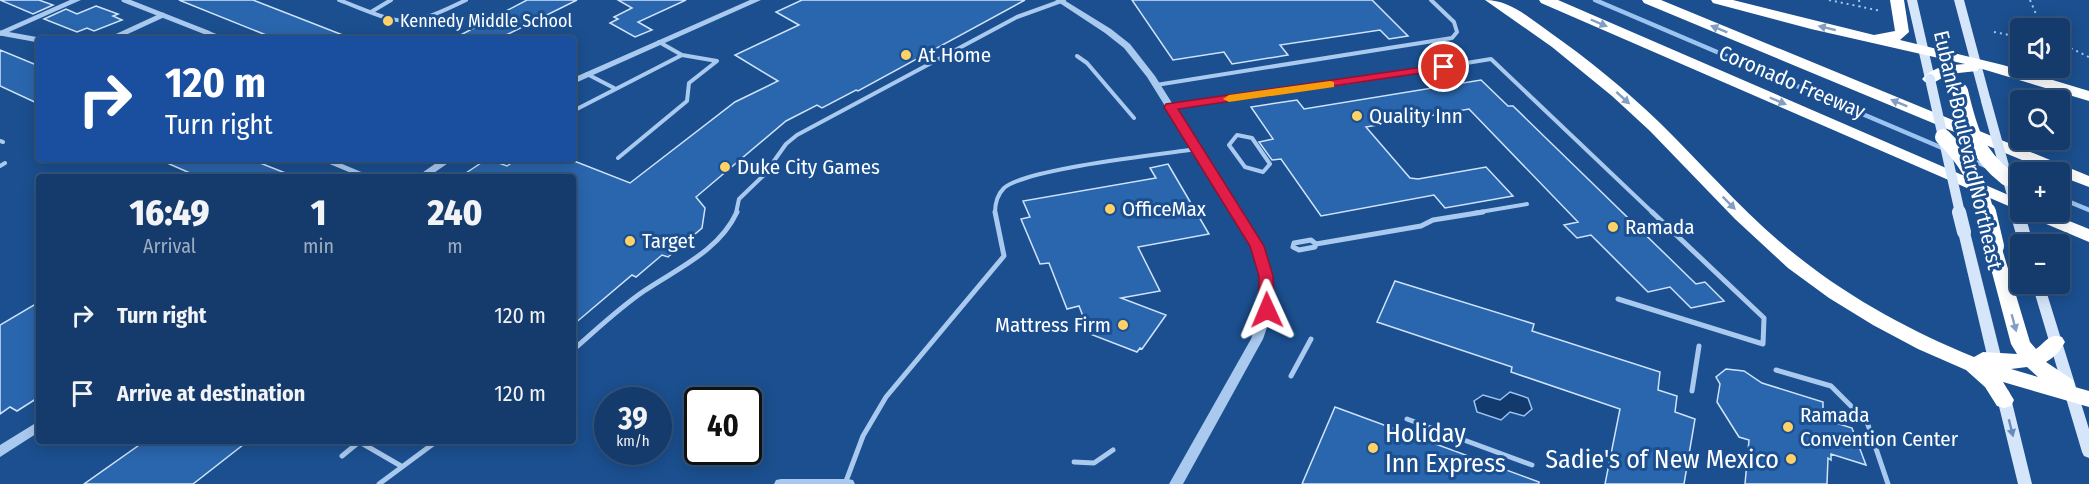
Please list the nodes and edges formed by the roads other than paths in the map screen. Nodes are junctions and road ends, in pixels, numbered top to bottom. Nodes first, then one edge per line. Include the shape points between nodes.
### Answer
1 (77, 0) edge
2 (124, 0) edge
3 (339, 0) edge
4 (391, 0) edge
5 (466, 0) edge
6 (757, 0) edge
7 (1061, 0) edge
8 (1431, 0) edge
9 (1492, 0) edge
10 (1546, 0) edge
11 (1649, 0) edge
12 (1718, 0) edge
13 (1897, 0) edge
14 (1912, 0) edge
15 (1959, 0) edge
16 (371, 12) junction
17 (162, 15) junction
18 (208, 33) joint
19 (1, 34) edge
20 (1855, 34) junction
21 (117, 36) edge
22 (216, 36) edge
23 (36, 40) edge
24 (660, 42) junction
25 (1970, 46) joint
26 (1925, 53) junction
27 (682, 55) junction
28 (1077, 56) dead end
29 (1980, 64) junction
30 (1951, 69) junction
31 (587, 74) junction
32 (1930, 79) junction
33 (576, 80) edge
34 (1156, 85) junction
35 (614, 88) junction
36 (2088, 95) edge
37 (1170, 107) junction
38 (576, 109) edge
39 (1134, 118) dead end
40 (1943, 137) junction
41 (1197, 149) junction
42 (618, 158) dead end
43 (331, 162) edge
44 (444, 162) edge
45 (1263, 172) joint
46 (360, 174) edge
47 (426, 174) edge
48 (2007, 178) junction
49 (2089, 182) edge
50 (2010, 202) edge
51 (1527, 204) dead end
52 (2056, 222) edge
53 (2023, 234) edge
54 (2089, 236) edge
55 (1316, 244) dead end
56 (2040, 294) edge
57 (1618, 299) dead end
58 (1865, 310) junction
59 (1311, 339) dead end
60 (2055, 342) junction
61 (1698, 346) dead end
62 (576, 347) edge
63 (1959, 358) junction
64 (2030, 359) junction
65 (1996, 366) junction
66 (1776, 370) dead end
67 (1291, 376) dead end
68 (1692, 391) dead end
69 (2079, 394) edge
70 (2004, 400) junction
71 (1407, 419) dead end
72 (36, 428) edge
73 (356, 444) edge
74 (362, 444) edge
75 (433, 444) edge
76 (1113, 450) dead end
77 (0, 452) edge
78 (2089, 452) edge
79 (342, 456) dead end
80 (1074, 462) dead end
81 (1532, 465) dead end
82 (401, 466) junction
83 (1176, 483) edge
84 (379, 484) edge
85 (781, 484) edge
86 (847, 484) edge
87 (1888, 484) edge
88 (2025, 484) edge

1 - 19 street
2 - 17 street
3 - 16 lane
4 - 16 lane
5 - 16 lane via 410,23
6 - 24 street
7 - 34 street via 1126,46
7 - 62 lane via 1017,17 797,135 764,176 739,199 730,226 711,246 642,292
8 - 34 lane via 1454,22 1457,32 1452,38
9 -> 58 highway via 1610,86 1783,255
10 -> 50 highway, Coronado Freeway
49 -> 11 highway, Coronado Freeway
20 -> 12 highway
13 - 20 highway via 1900,35 1883,38
14 - 26 main road, Eubank Boulevard Northeast
15 - 25 main road, Eubank Boulevard Northeast
17 - 18 street
17 - 21 street
18 - 22 street
19 - 23 street
20 - 26 highway
24 - 27 lane
24 - 31 street
25 - 29 highway
26 - 29 highway
26 - 30 highway
26 - 32 main road, Eubank Boulevard Northeast
27 - 35 lane
27 - 42 lane via 717,62 689,83 687,101
28 - 39 lane via 1088,63
29 - 30 highway
29 - 36 highway
29 - 36 highway via 2072,94
29 - 48 main road, Eubank Boulevard Northeast, bridge
30 - 32 highway
30 - 48 highway, bridge via 1957,77 1977,148
31 - 33 street
31 - 35 lane
32 - 40 main road, Eubank Boulevard Northeast, bridge
34 - 37 street
35 - 38 lane
37 - 41 street
37 - 57 lane via 1491,59 1764,318 1764,344
40 -> 64 highway, bridge via 1968,161 1977,177 2018,337
40 - 65 main road, Eubank Boulevard Northeast, bridge
41 - 83 street via 1257,246 1266,276 1267,310 1257,339
41 - 86 lane via 1043,173 1003,189 996,198 995,212 1004,256 886,397 863,436
43 - 46 street
44 - 47 street
45 - 45 lane via 1270,164 1252,138 1237,135 1229,146 1245,167
48 - 53 main road, Eubank Boulevard Northeast, bridge
51 - 55 lane
52 - 54 highway
56 - 60 main road
58 - 63 highway via 1888,326
58 - 65 highway
59 - 67 lane
60 - 64 highway via 2046,352
60 - 69 main road
61 - 68 lane
63 - 65 highway
63 - 70 highway via 1984,375
64 - 65 highway
64 - 69 highway
65 - 69 highway
65 - 70 main road, Eubank Boulevard Northeast
66 - 87 lane via 1831,386 1868,422
69 - 78 main road
70 -> 88 main road, Eubank Boulevard Northeast
71 - 81 lane
72 - 77 street
73 - 79 lane
74 - 82 lane
75 - 82 lane
76 - 80 lane via 1094,463
82 - 84 lane
85 - 86 street

